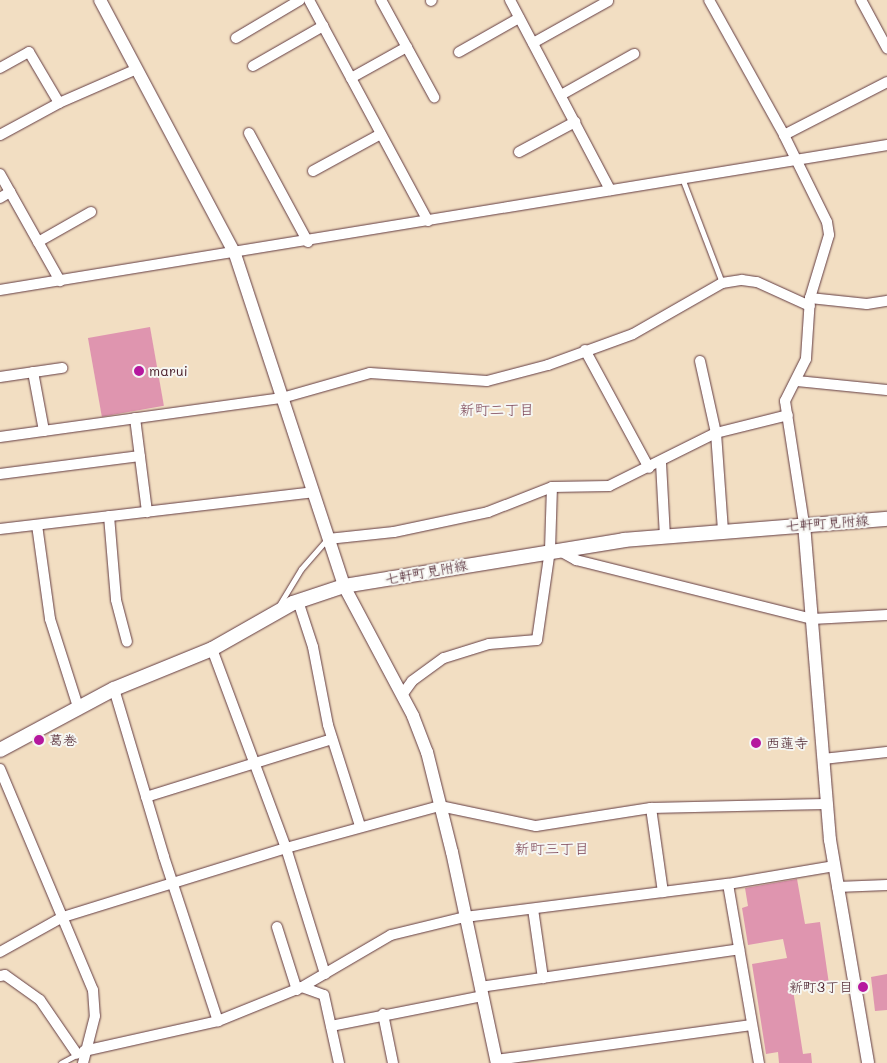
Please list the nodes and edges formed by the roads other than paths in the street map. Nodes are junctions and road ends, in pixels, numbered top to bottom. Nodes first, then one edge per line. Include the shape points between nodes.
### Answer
1 (100, 0) edge
2 (300, 0) edge
3 (309, 0) edge
4 (381, 0) edge
5 (510, 0) edge
6 (709, 0) edge
7 (861, 0) edge
8 (608, 1) edge
9 (519, 18) junction
10 (323, 26) junction
11 (236, 38) dead end
12 (533, 43) junction
13 (407, 47) junction
14 (887, 48) edge
15 (459, 52) dead end
16 (634, 54) dead end
17 (253, 66) dead end
18 (0, 68) edge
19 (137, 69) junction
20 (351, 78) junction
21 (887, 82) edge
22 (560, 95) junction
23 (434, 97) dead end
24 (58, 103) junction
25 (575, 122) junction
26 (249, 133) dead end
27 (381, 134) junction
28 (0, 135) edge
29 (784, 136) junction
30 (887, 145) edge
31 (519, 152) dead end
32 (793, 159) junction
33 (313, 171) dead end
34 (0, 174) edge
35 (682, 178) junction
36 (610, 190) junction
37 (10, 192) junction
38 (0, 198) edge
39 (91, 212) dead end
40 (428, 221) junction
41 (38, 242) junction
42 (308, 242) junction
43 (235, 254) junction
44 (60, 281) junction
45 (722, 283) junction
46 (0, 290) edge
47 (887, 301) edge
48 (810, 302) junction
49 (585, 350) junction
50 (700, 361) dead end
51 (62, 368) dead end
52 (33, 372) junction
53 (0, 377) edge
54 (797, 381) junction
55 (887, 390) edge
56 (282, 398) junction
57 (788, 415) junction
58 (135, 418) junction
59 (44, 431) junction
60 (716, 433) junction
61 (0, 437) edge
62 (140, 456) junction
63 (661, 463) junction
64 (649, 468) junction
65 (0, 474) edge
66 (552, 487) junction
67 (313, 492) junction
68 (147, 512) junction
69 (109, 516) junction
70 (887, 518) edge
71 (804, 524) junction
72 (37, 525) junction
73 (0, 529) edge
74 (723, 531) junction
75 (665, 536) junction
76 (328, 538) junction
77 (553, 550) junction
78 (344, 586) junction
79 (298, 601) junction
80 (274, 614) junction
81 (887, 615) edge
82 (812, 619) junction
83 (127, 642) dead end
84 (212, 649) junction
85 (114, 689) junction
86 (402, 695) junction
87 (78, 707) junction
88 (332, 739) junction
89 (0, 750) edge
90 (887, 752) edge
91 (823, 759) junction
92 (255, 763) junction
93 (0, 769) edge
94 (146, 797) junction
95 (826, 804) junction
96 (440, 806) junction
97 (651, 808) junction
98 (360, 826) junction
99 (286, 848) junction
100 (834, 866) junction
101 (174, 882) junction
102 (728, 884) junction
103 (887, 885) edge
104 (837, 887) junction
105 (663, 892) junction
106 (533, 909) junction
107 (63, 917) junction
108 (465, 917) junction
109 (277, 927) dead end
110 (739, 948) junction
111 (0, 952) edge
112 (325, 974) junction
113 (0, 976) edge
114 (544, 978) junction
115 (299, 988) junction
116 (481, 992) junction
117 (383, 1014) junction
118 (218, 1021) junction
119 (752, 1025) junction
120 (331, 1026) junction
121 (81, 1056) edge
122 (496, 1062) edge
123 (61, 1063) edge
124 (339, 1063) edge
125 (393, 1063) edge
126 (759, 1063) edge
127 (868, 1063) edge

1 - 19 street
2 - 11 street
3 - 10 street
4 - 13 street
5 - 9 street
6 - 29 street
7 - 14 street
8 - 12 street
9 - 12 street
9 - 15 street
10 - 17 street
10 - 20 street
12 - 22 street
13 - 20 street
13 - 23 street
16 - 22 street
18 - 24 street via 29,52
19 - 24 street
19 - 43 street
20 - 27 street
21 - 29 street
22 - 25 street
24 - 28 street
25 - 31 street
25 - 36 street
26 - 42 street
27 - 33 street
27 - 40 street
29 - 32 street
30 - 32 street
32 - 35 street
32 - 48 street via 827,222 829,235
34 - 37 street
35 - 36 street
35 - 45 lane
36 - 40 street
37 - 38 street
37 - 41 street
39 - 41 street
40 - 42 street
41 - 44 street
42 - 43 street
43 - 44 street
43 - 56 street
44 - 46 street
45 - 48 street via 757,282
45 - 49 street via 633,334
47 - 48 street via 867,304
48 - 54 street via 806,359
49 - 56 street via 548,365 487,381 370,373
49 - 64 street
50 - 60 street
51 - 52 street
52 - 53 street
52 - 59 street
54 - 55 street
54 - 57 street via 785,401
56 - 58 street
56 - 67 street
57 - 60 street
57 - 71 street
58 - 59 street
58 - 62 street
59 - 61 street
60 - 63 street
60 - 74 street
62 - 65 street
62 - 68 street
63 - 64 street
63 - 75 street
64 - 66 street via 609,486
66 - 76 street via 488,512 394,532
66 - 77 street
67 - 68 street
67 - 76 street
68 - 69 street
69 - 72 street
69 - 83 street via 116,600
70 - 71 main road, 七軒町見附線
71 - 74 main road, 七軒町見附線
71 - 82 street
72 - 73 street
72 - 87 street via 50,619
74 - 75 main road, 七軒町見附線
75 - 77 main road, 七軒町見附線
76 - 78 street
76 - 80 lane via 301,569
77 - 78 main road, 七軒町見附線
77 - 82 street via 584,562
77 - 86 street via 537,640 489,644 444,658 420,675
78 - 79 main road, 七軒町見附線
78 - 86 street
79 - 80 main road, 七軒町見附線
79 - 88 street via 314,647
80 - 84 main road, 七軒町見附線
81 - 82 street
82 - 91 street
84 - 85 main road, 七軒町見附線
84 - 92 street
85 - 87 main road, 七軒町見附線
85 - 94 street
86 - 96 street via 427,752
87 - 89 main road, 七軒町見附線
88 - 92 street
88 - 98 street
90 - 91 street
91 - 95 street
92 - 94 street
92 - 99 street
93 - 107 street
94 - 101 street
95 - 97 street
95 - 100 street
96 - 97 street via 536,826
96 - 98 street
96 - 108 street
97 - 105 street
98 - 99 street
99 - 101 street
99 - 112 street
100 - 102 street
100 - 104 street
101 - 107 street
101 - 118 street
102 - 105 street
102 - 110 street
103 - 104 street
104 - 127 street
105 - 106 street
106 - 108 street
106 - 114 street
107 - 111 street
107 - 121 street via 92,990 95,1016
108 - 112 street via 391,934
108 - 116 street
109 - 115 street
110 - 114 street
110 - 119 street
112 - 115 street
113 - 121 street via 5,975 40,1000
114 - 116 street
115 - 118 street
115 - 120 street via 324,995
116 - 117 street
116 - 122 street
117 - 120 street
117 - 125 street
118 - 121 street
119 - 122 street
119 - 126 street
120 - 124 street
121 - 123 lane

